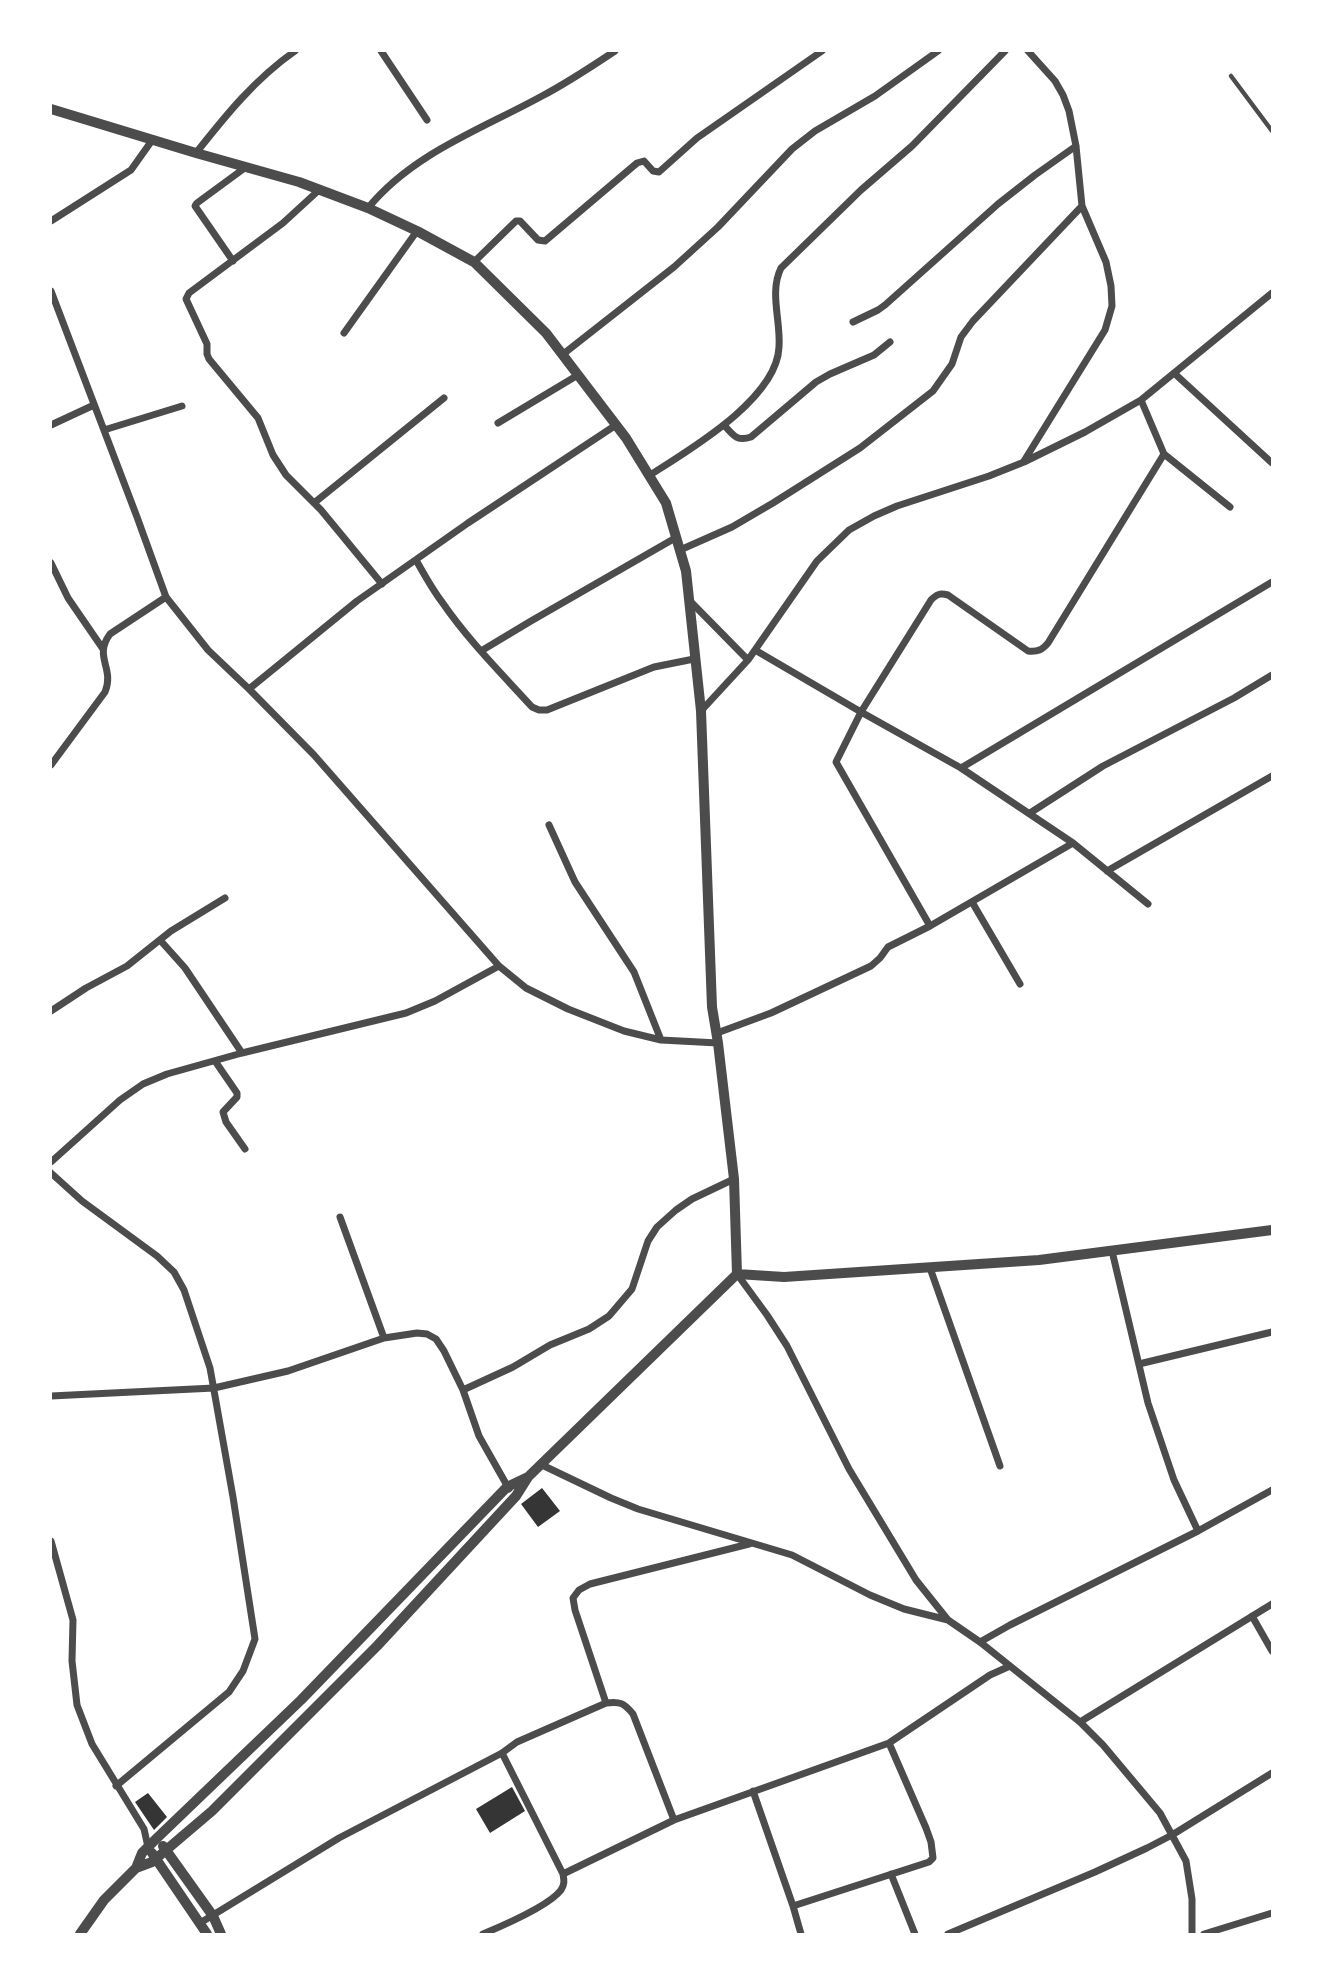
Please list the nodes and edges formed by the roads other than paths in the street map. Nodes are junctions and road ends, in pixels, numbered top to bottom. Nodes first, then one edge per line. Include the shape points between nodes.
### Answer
1 (381, 51) edge
2 (615, 51) edge
3 (822, 51) edge
4 (937, 51) edge
5 (1005, 51) edge
6 (1028, 51) edge
7 (290, 52) edge
8 (1231, 76) dead end
9 (51, 109) edge
10 (427, 120) dead end
11 (1272, 131) edge
12 (153, 139) junction
13 (1076, 146) junction
14 (196, 153) junction
15 (246, 167) junction
16 (319, 190) junction
17 (1082, 206) junction
18 (368, 208) junction
19 (51, 221) edge
20 (417, 231) junction
21 (233, 261) junction
22 (474, 262) junction
23 (51, 291) edge
24 (1272, 293) edge
25 (853, 322) dead end
26 (344, 333) dead end
27 (890, 342) dead end
28 (562, 355) junction
29 (1174, 373) junction
30 (578, 375) junction
31 (444, 398) dead end
32 (1141, 400) junction
33 (94, 405) junction
34 (182, 406) dead end
35 (498, 423) dead end
36 (51, 425) edge
37 (616, 425) junction
38 (724, 425) junction
39 (104, 430) junction
40 (1164, 454) junction
41 (1024, 461) junction
42 (1272, 463) edge
43 (650, 475) junction
44 (314, 503) junction
45 (1230, 507) dead end
46 (677, 537) junction
47 (680, 550) junction
48 (416, 560) junction
49 (51, 563) edge
50 (1272, 582) edge
51 (382, 584) junction
52 (166, 597) junction
53 (689, 601) junction
54 (103, 649) junction
55 (755, 649) junction
56 (481, 652) junction
57 (694, 659) junction
58 (748, 660) junction
59 (1272, 675) edge
60 (250, 689) junction
61 (701, 711) junction
62 (861, 712) junction
63 (51, 765) edge
64 (961, 768) junction
65 (1272, 776) edge
66 (1030, 813) junction
67 (549, 824) dead end
68 (1073, 843) junction
69 (1107, 871) junction
70 (225, 898) dead end
71 (972, 902) junction
72 (1148, 904) dead end
73 (930, 926) junction
74 (160, 940) junction
75 (499, 967) junction
76 (1020, 985) dead end
77 (51, 1012) edge
78 (717, 1038) junction
79 (661, 1040) junction
80 (242, 1053) junction
81 (215, 1061) junction
82 (245, 1149) dead end
83 (51, 1162) edge
84 (51, 1173) edge
85 (734, 1179) junction
86 (340, 1217) dead end
87 (1272, 1230) edge
88 (1112, 1251) junction
89 (930, 1268) junction
90 (737, 1274) junction
91 (1272, 1332) edge
92 (384, 1338) junction
93 (1139, 1364) junction
94 (214, 1388) junction
95 (463, 1390) junction
96 (51, 1396) edge
97 (542, 1465) junction
98 (1000, 1465) dead end
99 (528, 1477) junction
100 (507, 1487) junction
101 (1272, 1490) edge
102 (516, 1496) junction
103 (1198, 1531) junction
104 (51, 1541) edge
105 (750, 1543) junction
106 (1272, 1604) edge
107 (1252, 1616) junction
108 (948, 1620) junction
109 (981, 1642) junction
110 (1272, 1651) edge
111 (1010, 1666) junction
112 (606, 1703) junction
113 (1080, 1722) junction
114 (889, 1742) junction
115 (502, 1753) junction
116 (1272, 1773) edge
117 (116, 1786) junction
118 (753, 1791) junction
119 (674, 1820) junction
120 (144, 1829) junction
121 (1172, 1835) junction
122 (157, 1838) junction
123 (148, 1847) junction
124 (166, 1850) junction
125 (156, 1858) junction
126 (136, 1868) junction
127 (562, 1874) junction
128 (891, 1874) junction
129 (793, 1906) junction
130 (1272, 1913) edge
131 (213, 1916) junction
132 (200, 1923) junction
133 (80, 1934) edge
134 (207, 1934) edge
135 (221, 1934) edge
136 (483, 1934) edge
137 (801, 1934) edge
138 (915, 1934) edge
139 (948, 1934) edge
140 (1192, 1934) edge
141 (1204, 1934) edge

1 - 10 street
2 - 18 street via 414,165
3 - 22 street via 697,138 662,170 656,172 644,162 637,163 545,241 516,221
4 - 28 street via 792,149 719,227
5 - 38 street via 912,146 781,268 775,290 780,349 773,369 759,391
6 - 13 street via 1063,95
7 - 14 street via 239,99
8 - 11 lane
9 - 12 street
12 - 14 street
12 - 19 street via 131,170
13 - 17 street
13 - 25 street via 998,204 886,304
14 - 15 street
15 - 16 street
15 - 21 street via 195,206
16 - 18 street
16 - 21 street
17 - 41 street via 1106,262 1112,306 1105,330
17 - 47 street via 973,321 933,391 860,448 773,503
18 - 20 street
20 - 22 street
20 - 26 street
21 - 44 street via 189,293 187,304 207,344 206,355 258,418 286,475
22 - 28 street
23 - 33 street
24 - 29 street
27 - 38 street via 874,355 816,382 751,437 736,438
28 - 30 street
29 - 32 street
29 - 42 street
30 - 35 street
30 - 37 street
31 - 44 street
32 - 40 street
32 - 41 street
33 - 36 street
33 - 39 street
34 - 39 street
37 - 43 street
37 - 48 street
38 - 43 street
39 - 52 street
40 - 45 street
40 - 62 street via 1043,649 1028,651 948,595 936,595
41 - 55 street via 897,506 849,530 817,561
43 - 46 street
44 - 51 street
46 - 47 street
46 - 56 street
47 - 53 street
48 - 51 street
48 - 56 street via 440,601
49 - 54 street via 68,598
50 - 64 street
51 - 60 street
52 - 54 street via 110,634
52 - 60 street via 208,650
53 - 57 street
53 - 58 street
54 - 63 street via 109,674 105,691
55 - 58 street
55 - 62 street
56 - 57 street via 539,710 654,667
57 - 61 street
58 - 61 street
59 - 66 street via 1103,766
60 - 75 street via 314,755
61 - 78 street
62 - 64 street
62 - 73 street via 836,762
64 - 66 street
65 - 69 street
66 - 68 street
67 - 79 street via 575,882 634,972
68 - 69 street
68 - 71 street
69 - 72 street
70 - 74 street
71 - 73 street
71 - 76 street
73 - 78 street via 888,947 871,965
74 - 77 street via 127,966
74 - 80 street via 185,968
75 - 79 street via 526,988 568,1009
75 - 80 street via 406,1013
78 - 79 street
78 - 85 street
80 - 81 street
81 - 82 street via 237,1093 223,1111
81 - 83 street via 143,1084
84 - 94 street via 174,1272 184,1290
85 - 90 street
85 - 95 street via 692,1199 657,1227 632,1289 609,1316
86 - 92 street
87 - 88 street
88 - 89 street
88 - 93 street
89 - 90 street via 784,1278
89 - 98 street
90 - 97 street
90 - 108 street via 787,1346 849,1469 916,1580
91 - 93 street
92 - 94 street via 288,1371
92 - 95 street via 417,1333 436,1339
93 - 103 street via 1174,1480
94 - 96 street
94 - 117 street via 255,1639 229,1692
95 - 100 street via 479,1436
97 - 99 street
97 - 105 street via 611,1499
99 - 100 street
99 - 102 street
100 - 102 street
100 - 122 street via 301,1700
101 - 103 street
102 - 124 street via 377,1646 212,1811
103 - 109 street
104 - 117 street via 73,1620 77,1705
105 - 108 street via 792,1555 904,1609
105 - 112 street via 579,1590 573,1598 575,1610
106 - 107 street
107 - 110 street
107 - 113 street
108 - 109 street
109 - 111 street
111 - 113 street
111 - 114 street
112 - 115 street
112 - 119 street via 626,1705 632,1714
113 - 121 street via 1160,1813
114 - 118 street
114 - 128 street via 926,1828 933,1858
115 - 127 street
115 - 131 street via 339,1838
116 - 121 street
117 - 120 street
118 - 119 street
118 - 129 street
119 - 127 street
120 - 122 street
120 - 123 street
121 - 139 street
121 - 140 street via 1186,1861
122 - 123 street
122 - 124 street
123 - 125 street
123 - 126 street
124 - 125 street
124 - 131 street
125 - 126 street
125 - 132 street
126 - 133 street via 104,1900
127 - 136 street via 564,1883 550,1900
128 - 129 street
128 - 138 street
129 - 137 street
130 - 141 street
131 - 132 street
131 - 135 street
132 - 134 street

